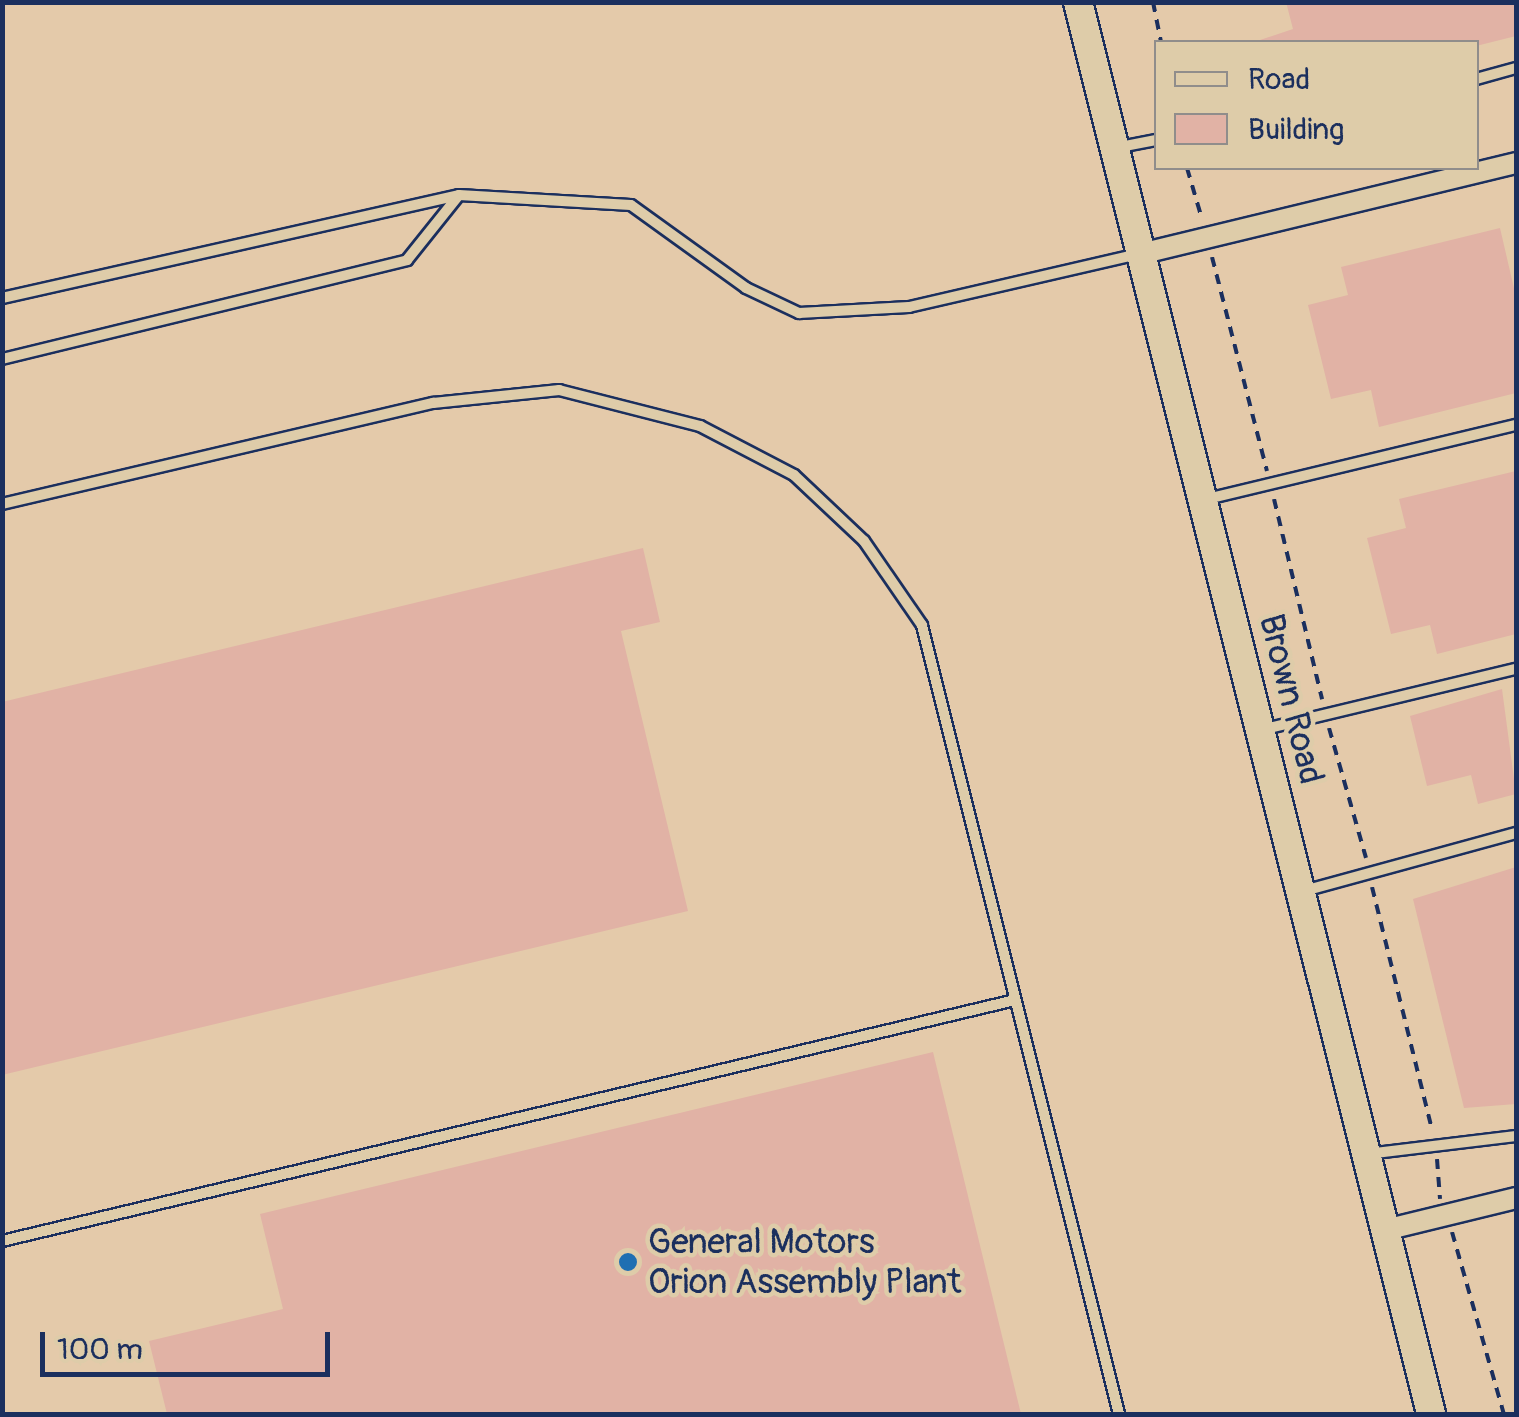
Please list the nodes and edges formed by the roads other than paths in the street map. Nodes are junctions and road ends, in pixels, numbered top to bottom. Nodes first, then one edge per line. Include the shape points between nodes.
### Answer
1 (1078, 2) edge
2 (1516, 68) edge
3 (1479, 78) edge
4 (1154, 140) edge
5 (1114, 148) junction
6 (1516, 163) edge
7 (459, 195) junction
8 (1140, 254) junction
9 (2, 298) edge
10 (2, 359) edge
11 (1516, 426) edge
12 (1202, 500) junction
13 (2, 504) edge
14 (1516, 668) edge
15 (1260, 730) junction
16 (1516, 834) edge
17 (1300, 892) junction
18 (1015, 1000) junction
19 (1516, 1136) edge
20 (1366, 1154) junction
21 (1516, 1198) edge
22 (1384, 1230) junction
23 (2, 1241) edge
24 (1119, 1414) edge
25 (1431, 1414) edge

1 - 5 main road, Brown Road
2 - 3 lane
4 - 5 lane
5 - 8 main road, Brown Road
6 - 8 street
7 - 8 lane via 630,205 746,288 799,313 909,307
7 - 9 lane
7 - 10 lane via 408,260
8 - 12 main road, Brown Road
11 - 12 lane
12 - 15 main road, Brown Road
13 - 18 lane via 433,403 559,390 700,426 794,475 864,541 922,625
14 - 15 lane
15 - 17 main road, Brown Road
16 - 17 lane
17 - 20 main road, Brown Road
18 - 23 lane
18 - 24 lane
19 - 20 lane
20 - 22 main road, Brown Road
21 - 22 street
22 - 25 main road, Brown Road

